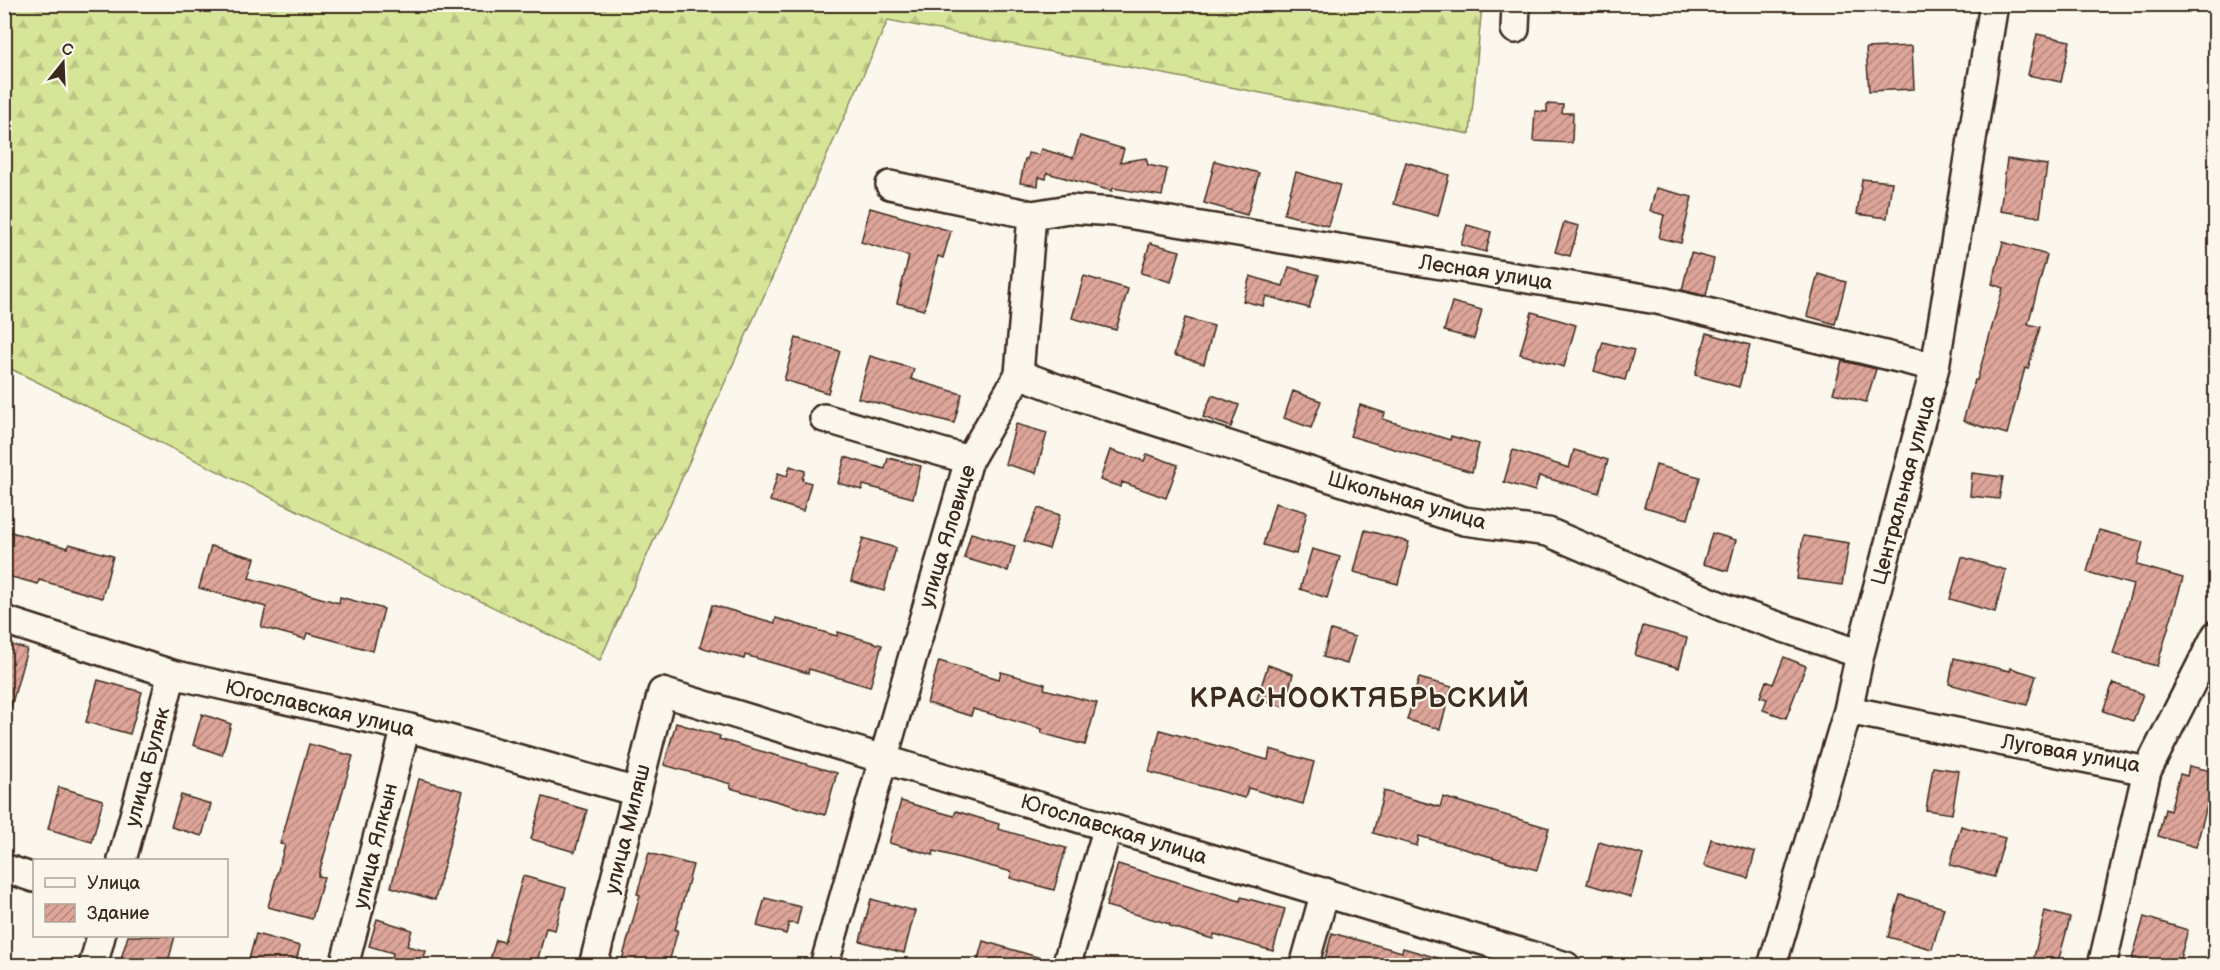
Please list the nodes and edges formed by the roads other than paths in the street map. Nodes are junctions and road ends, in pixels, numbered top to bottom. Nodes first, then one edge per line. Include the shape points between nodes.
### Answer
1 (1994, 4) edge
2 (890, 185) dead end
3 (1032, 215) junction
4 (1935, 367) junction
5 (1019, 374) junction
6 (824, 418) dead end
7 (969, 460) junction
8 (4, 620) edge
9 (2216, 635) edge
10 (1860, 654) junction
11 (172, 674) junction
12 (662, 692) joint
13 (1848, 710) junction
14 (406, 727) junction
15 (882, 759) junction
16 (2147, 771) junction
17 (636, 792) junction
18 (1108, 827) junction
19 (123, 859) edge
20 (4, 868) edge
21 (33, 878) edge
22 (1325, 892) junction
23 (101, 937) edge
24 (1557, 964) edge
25 (93, 966) edge
26 (344, 966) edge
27 (593, 966) edge
28 (824, 966) edge
29 (1066, 966) edge
30 (1304, 966) edge
31 (1772, 966) edge
32 (2102, 966) edge

1 - 4 street, Центральная улица
2 - 3 street
3 - 4 street, Лесная улица via 1069,209 1115,212 1657,300
3 - 5 street, улица Яловице
4 - 10 street, Центральная улица
5 - 7 street, улица Яловице
5 - 10 street, Школьная улица via 1464,521 1548,532 1725,608
6 - 7 street
7 - 15 street, улица Яловице
8 - 11 street, Югославская улица
9 - 16 street, Луговая улица
10 - 13 street, Центральная улица
11 - 14 street, Югославская улица
11 - 19 street, улица Буляк
12 - 15 street, Югославская улица
12 - 17 street, улица Миляш
13 - 16 street, Луговая улица
13 - 31 street, Центральная улица
14 - 17 street, Югославская улица
14 - 26 street, улица Ялкын
15 - 18 street, Югославская улица
15 - 28 street, улица Яловице
16 - 32 street
17 - 27 street, улица Миляш
18 - 22 street, Югославская улица
18 - 29 street
20 - 21 street
22 - 24 street, Югославская улица
22 - 30 street
23 - 25 street

